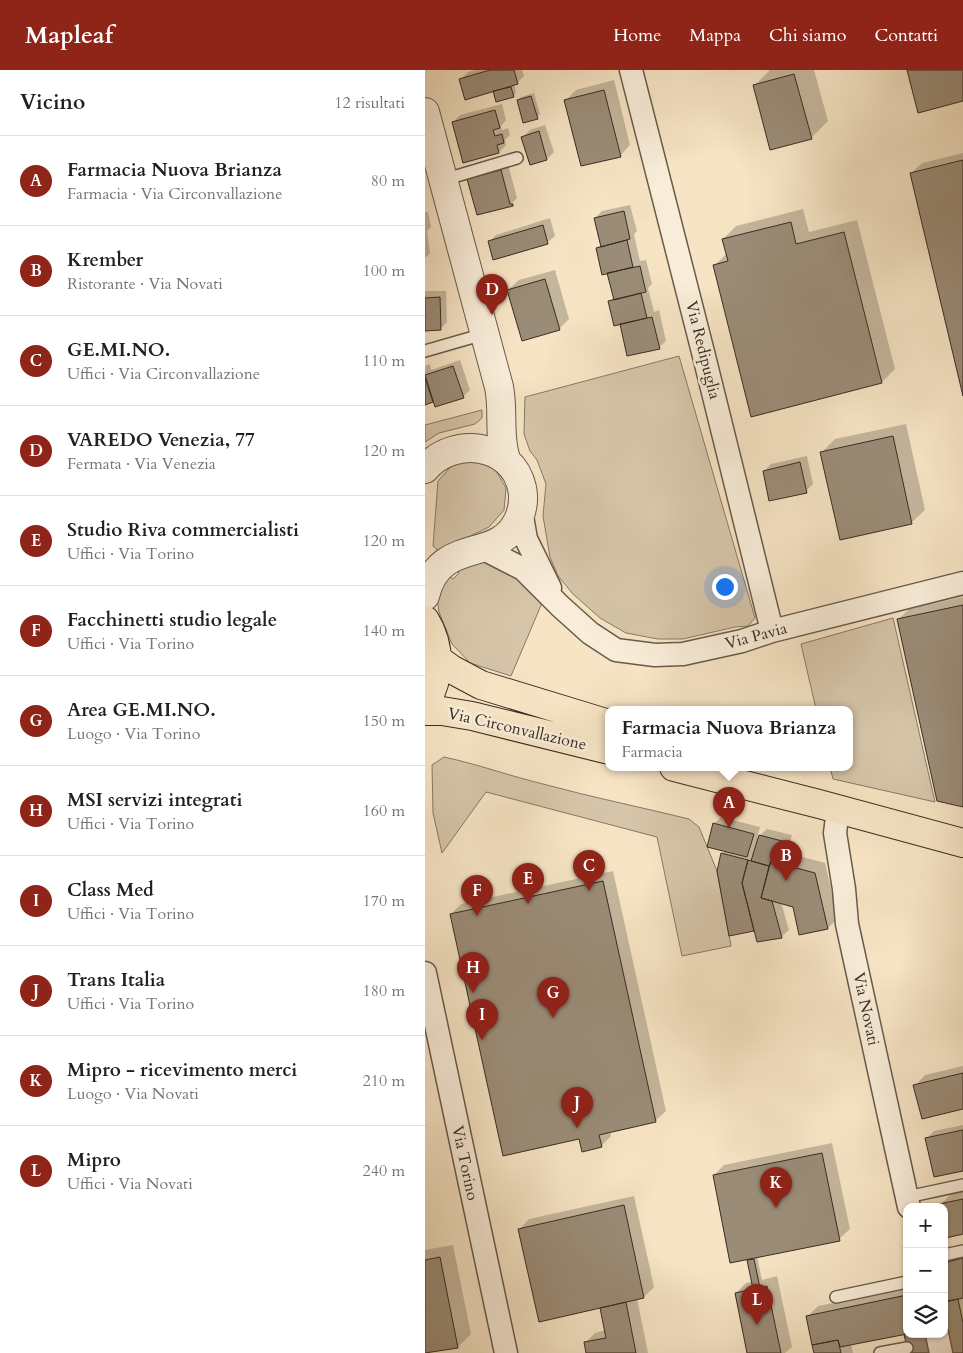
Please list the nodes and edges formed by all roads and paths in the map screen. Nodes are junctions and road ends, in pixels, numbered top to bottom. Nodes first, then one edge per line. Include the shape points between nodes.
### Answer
1 (631, 70) edge
2 (425, 112) edge
3 (517, 158) dead end
4 (443, 180) junction
5 (484, 334) junction
6 (425, 351) edge
7 (506, 459) junction
8 (426, 467) edge
9 (521, 511) junction
10 (482, 548) junction
11 (963, 583) edge
12 (425, 596) edge
13 (559, 606) junction
14 (425, 620) edge
15 (772, 631) junction
16 (437, 660) junction
17 (425, 704) edge
18 (425, 711) edge
19 (605, 723) edge
20 (605, 749) edge
21 (690, 771) edge
22 (744, 771) edge
23 (829, 807) junction
24 (963, 843) edge
25 (425, 973) edge
26 (963, 1185) edge
27 (908, 1202) edge
28 (963, 1251) edge
29 (948, 1254) edge
30 (903, 1283) edge
31 (836, 1297) dead end
32 (907, 1348) dead end
33 (506, 1353) edge
34 (880, 1353) edge

1 - 15 street, Via Redipuglia
2 - 4 street
3 - 4 lane
4 - 5 street
5 - 6 lane
5 - 7 street via 501,396 502,445
7 - 8 street via 489,450 463,449 445,454
7 - 9 street via 521,484
9 - 10 street via 507,536
9 - 13 street, Via Pavia via 526,539
10 - 12 street via 448,560 431,578
10 - 13 street, Via Pavia via 523,569
11 - 15 street, Via Pavia
13 - 15 street, Via Pavia via 590,634 616,650 655,655 683,654
14 - 16 main road via 435,640
16 - 17 main road via 435,682
16 - 19 main road, Via Circonvallazione via 481,686
18 - 20 main road, Via Circonvallazione via 473,716
21 - 23 main road
22 - 23 main road
23 - 24 main road
23 - 27 street, Via Novati via 847,924
25 - 33 street, Via Torino
26 - 27 lane
28 - 29 lane
30 - 31 lane
32 - 34 lane

